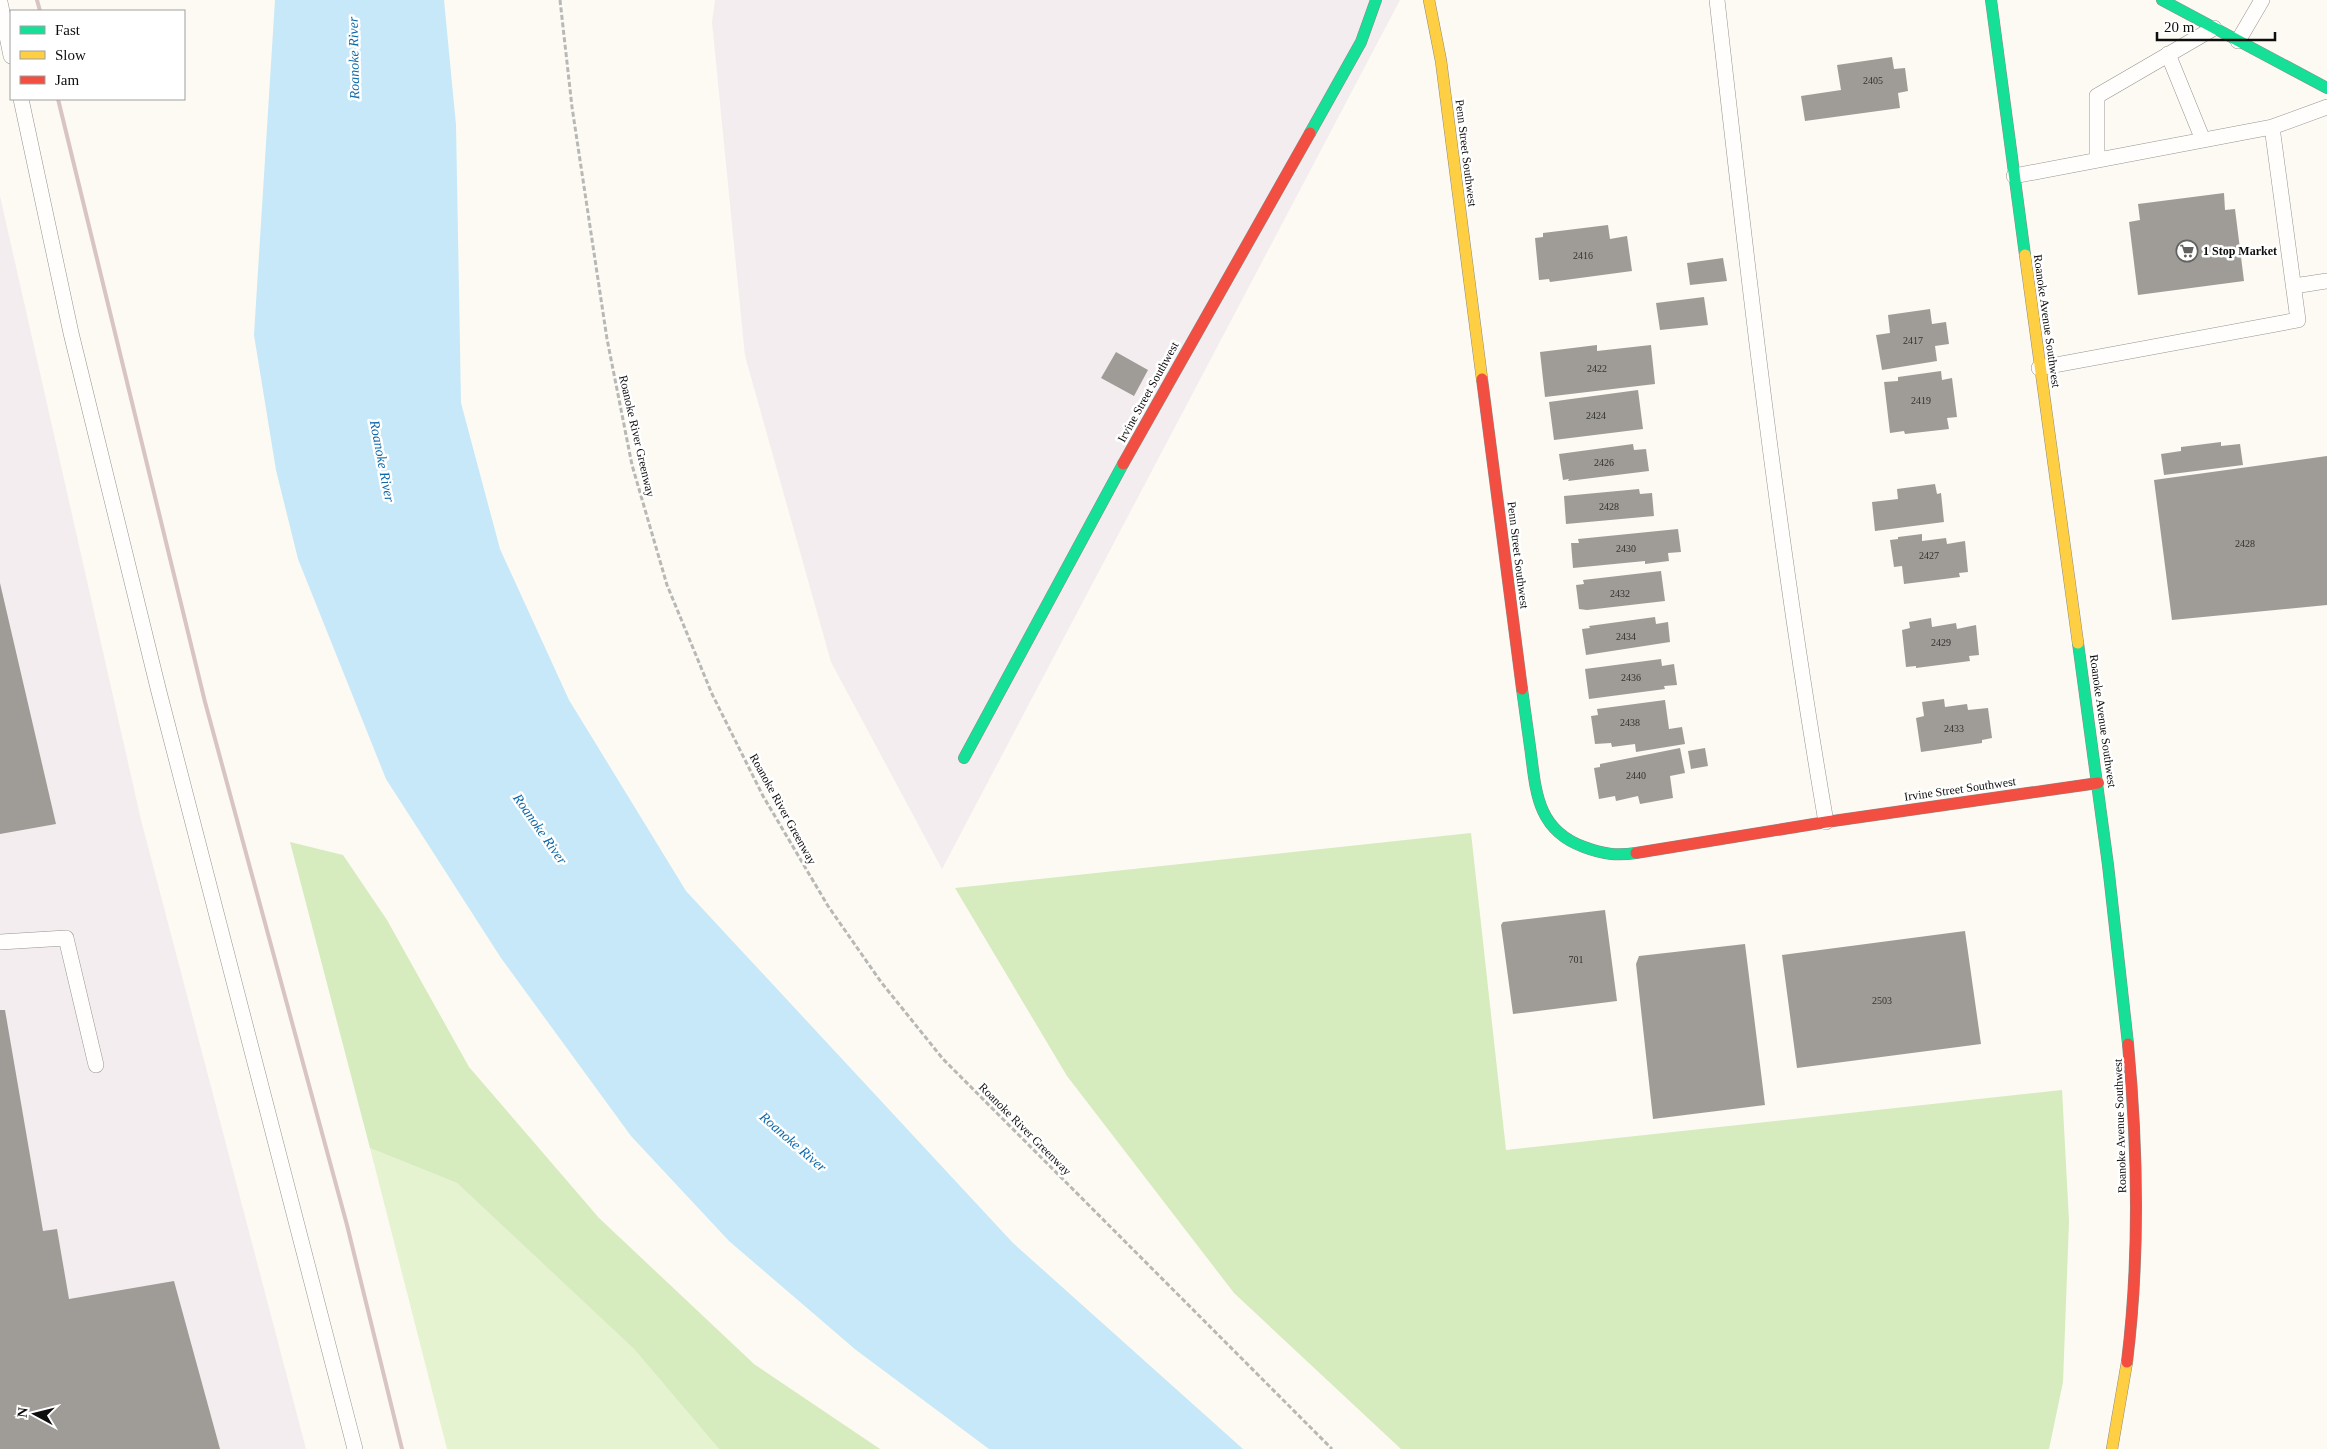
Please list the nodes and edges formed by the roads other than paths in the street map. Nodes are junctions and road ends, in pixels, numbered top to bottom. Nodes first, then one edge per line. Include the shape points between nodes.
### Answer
1 (1376, 0) edge
2 (1429, 0) edge
3 (1717, 0) edge
4 (1991, 0) edge
5 (2162, 0) edge
6 (2262, 0) edge
7 (0, 2) edge
8 (2214, 28) junction
9 (2238, 40) junction
10 (10, 51) edge
11 (2168, 54) junction
12 (2327, 88) edge
13 (20, 100) edge
14 (2327, 107) edge
15 (2272, 127) junction
16 (2203, 140) junction
17 (2097, 160) junction
18 (2014, 176) junction
19 (2327, 280) edge
20 (2294, 286) junction
21 (2039, 368) junction
22 (964, 758) dead end
23 (2098, 783) junction
24 (1826, 822) junction
25 (0, 942) edge
26 (96, 1065) dead end
27 (355, 1449) edge
28 (2112, 1449) edge

1 - 22 street, Irvine Street Southwest via 1361,42 1087,529
2 - 24 street, Penn Street Southwest via 1441,61 1536,795 1542,814 1557,834 1587,850 1617,856
3 - 24 lane via 1754,328 1804,696
4 - 18 street, Roanoke Avenue Southwest
5 - 8 street
6 - 9 lane
7 - 10 lane
8 - 9 street
8 - 11 lane
9 - 12 street
11 - 16 lane
11 - 17 lane via 2098,96
13 - 27 lane via 71,333 159,692
14 - 15 lane
15 - 16 lane
15 - 20 lane
16 - 17 lane
17 - 18 lane
18 - 21 street, Roanoke Avenue Southwest
19 - 20 lane
20 - 21 lane via 2298,320
21 - 23 street, Roanoke Avenue Southwest
23 - 24 street, Irvine Street Southwest
23 - 28 street, Roanoke Avenue Southwest via 2136,1116 2137,1217 2133,1315
25 - 26 lane via 66,938

